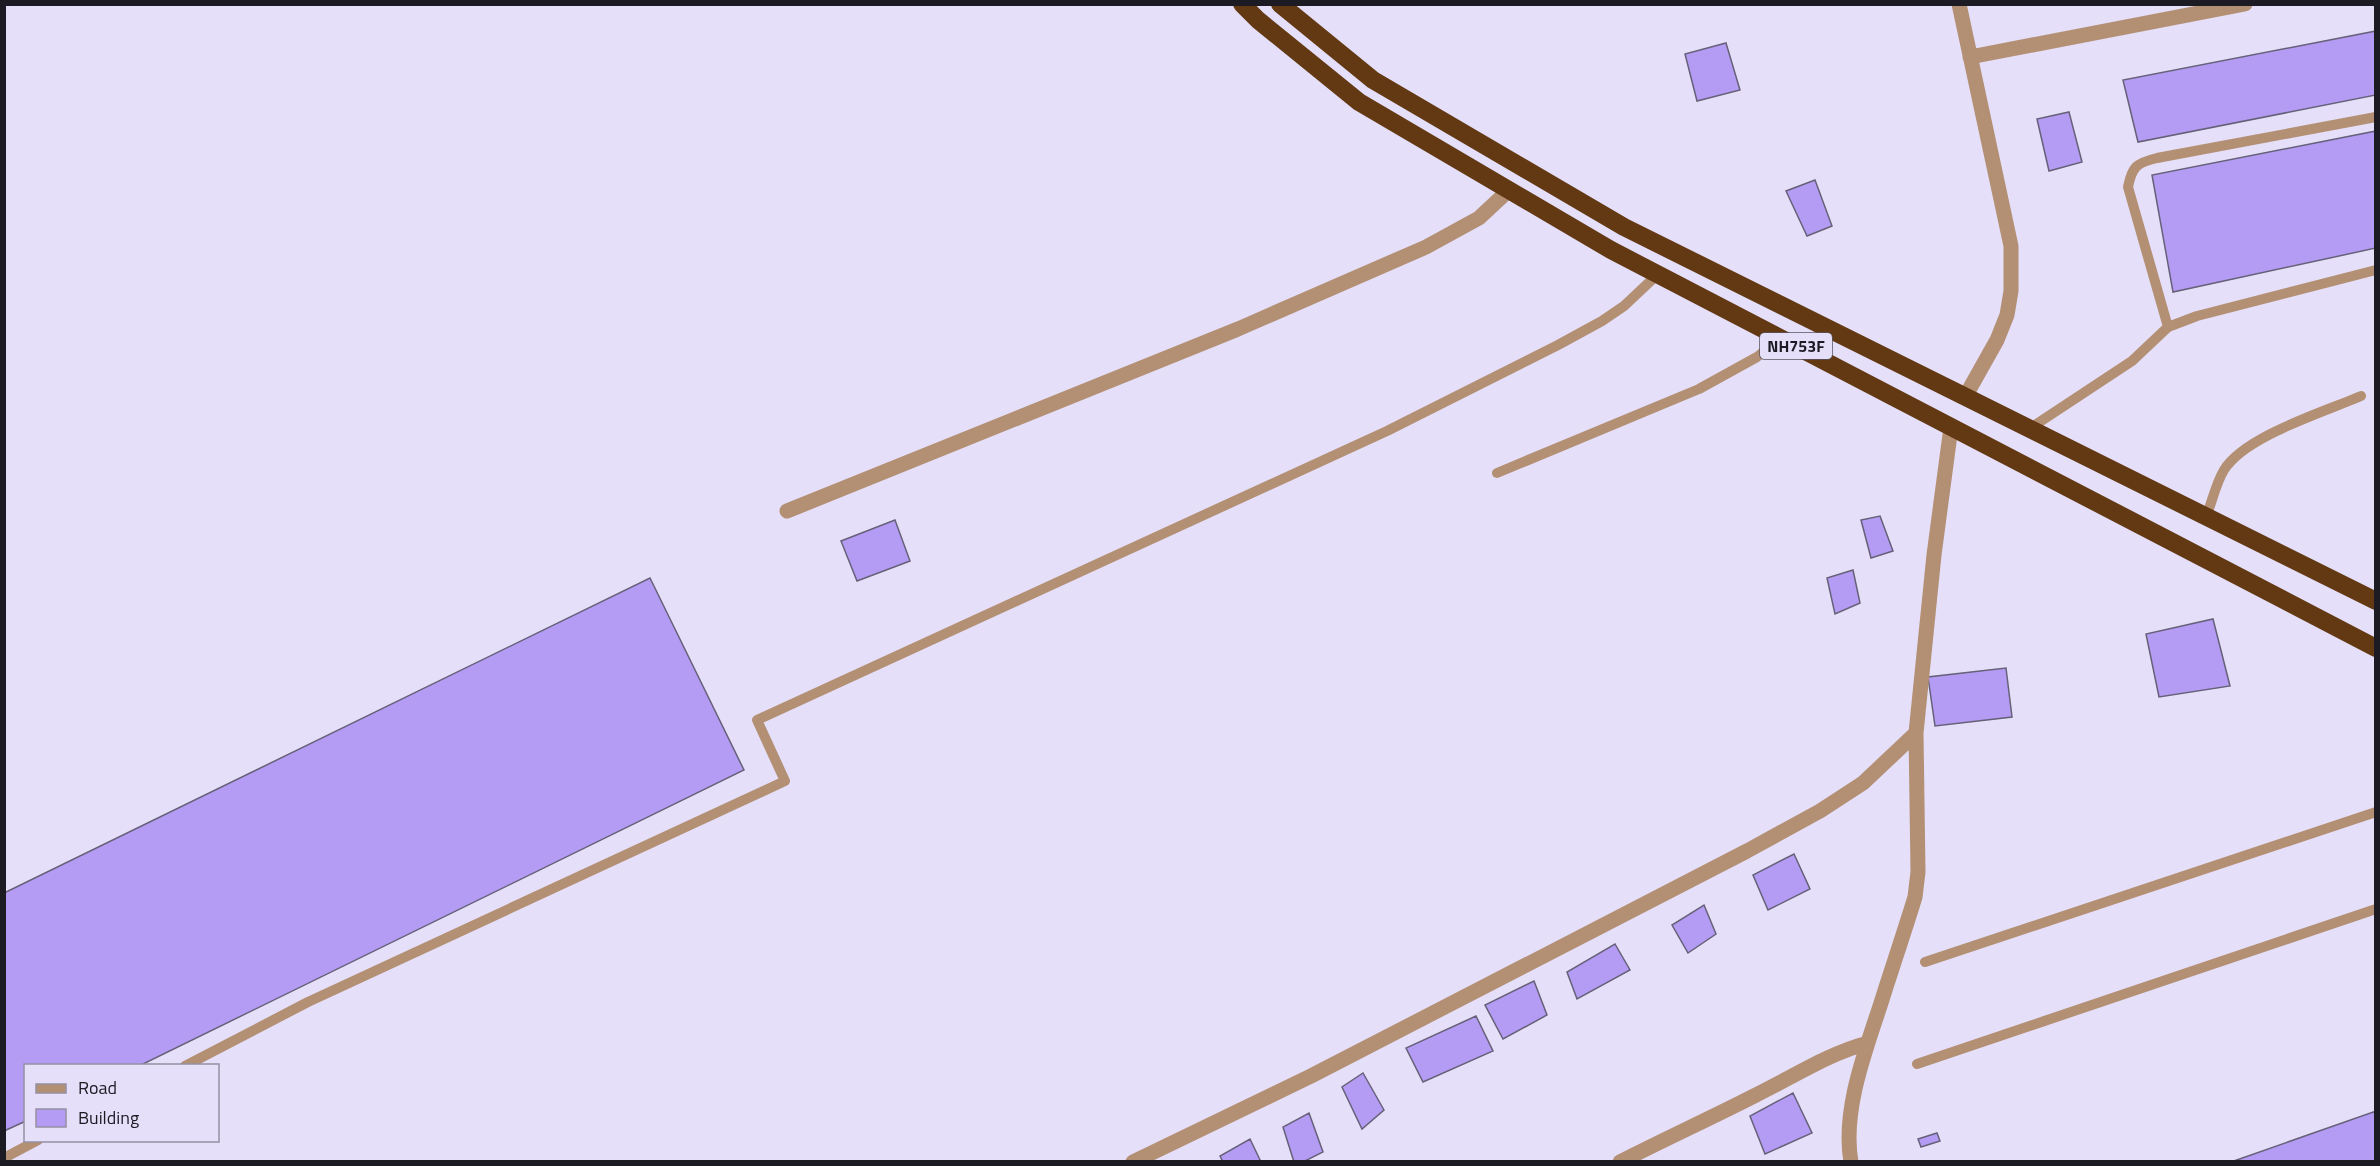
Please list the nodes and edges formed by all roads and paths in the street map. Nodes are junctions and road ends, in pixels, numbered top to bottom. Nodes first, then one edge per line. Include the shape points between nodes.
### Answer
1 (1242, 4) edge
2 (1280, 4) edge
3 (1959, 4) edge
4 (2245, 4) edge
5 (1970, 57) junction
6 (2376, 117) edge
7 (1509, 190) junction
8 (2376, 270) edge
9 (1658, 274) junction
10 (2168, 327) junction
11 (1780, 338) junction
12 (2361, 396) dead end
13 (1965, 397) junction
14 (1951, 427) junction
15 (2029, 429) junction
16 (1497, 473) dead end
17 (787, 510) dead end
18 (2206, 517) junction
19 (2376, 602) edge
20 (2376, 648) edge
21 (1916, 733) junction
22 (2376, 812) edge
23 (2376, 909) edge
24 (1925, 962) dead end
25 (1868, 1043) junction
26 (186, 1064) edge
27 (1917, 1064) dead end
28 (34, 1142) edge
29 (4, 1158) edge
30 (1133, 1161) edge
31 (1620, 1161) edge
32 (1851, 1161) edge

1 - 7 highway, NH753F via 1359,102
2 - 13 highway, NH753F via 1373,80 1624,226
3 - 5 street
4 - 5 street
5 - 13 street via 2011,246 2007,315
6 - 10 lane via 2157,158 2132,171 2128,187
7 - 9 highway, NH753F
7 - 17 street via 1479,218 1426,247 1239,329
8 - 10 lane
9 - 11 highway, NH753F
9 - 26 lane via 1602,321 1387,431 757,720 785,781 308,1002
10 - 15 lane via 2132,361
11 - 14 highway, NH753F
11 - 16 lane via 1757,357 1699,389
12 - 18 lane via 2265,437 2240,452 2224,470
13 - 15 highway, NH753F
14 - 20 highway, NH753F
14 - 21 street
15 - 18 highway, NH753F
18 - 19 highway, NH753F
21 - 25 street via 1915,897
21 - 30 street via 1863,783 1747,851 1311,1076
22 - 24 lane
23 - 27 lane
25 - 31 street via 1817,1062
25 - 32 street via 1849,1118
28 - 29 lane

